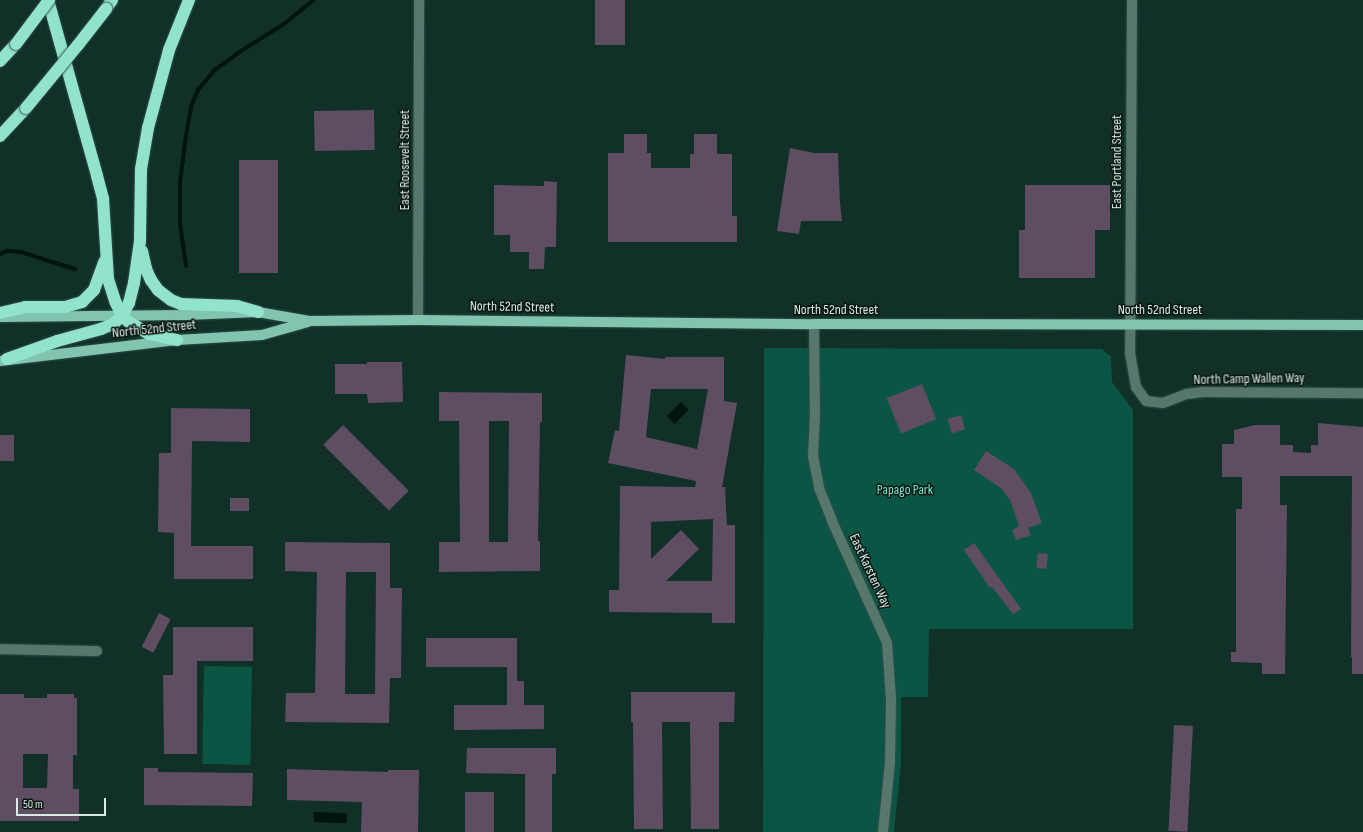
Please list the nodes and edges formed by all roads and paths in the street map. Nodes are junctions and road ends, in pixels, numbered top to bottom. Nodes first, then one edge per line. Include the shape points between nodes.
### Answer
1 (49, 0) edge
2 (189, 0) edge
3 (419, 0) edge
4 (1132, 0) edge
5 (109, 4) edge
6 (0, 61) edge
7 (0, 136) edge
8 (140, 242) junction
9 (107, 249) junction
10 (258, 312) junction
11 (0, 313) edge
12 (122, 316) junction
13 (0, 317) edge
14 (418, 320) junction
15 (310, 321) junction
16 (814, 324) junction
17 (1131, 324) junction
18 (1363, 325) edge
19 (177, 340) junction
20 (4, 360) edge
21 (1363, 393) edge
22 (0, 649) edge
23 (97, 651) dead end
24 (883, 832) edge

1 - 6 highway, bridge
1 - 9 highway via 93,155 103,199
2 - 8 highway via 169,50 148,128 141,169
3 - 14 street, East Roosevelt Street
4 - 17 street, East Portland Street
5 - 7 highway, bridge via 26,108
8 - 10 highway via 151,280 158,290 171,300 181,304 237,306
8 - 12 highway via 134,283
9 - 11 highway via 98,282 82,302 65,306 25,307
9 - 12 highway via 108,279
10 - 12 main road, North 52nd Street
10 - 15 main road, North 52nd Street
12 - 13 main road, North 52nd Street
12 - 19 highway via 149,334
12 - 20 highway via 113,324 101,329
14 - 15 main road, North 52nd Street
14 - 16 main road, North 52nd Street
15 - 19 main road, North 52nd Street via 262,335
16 - 17 main road, North 52nd Street
16 - 24 street, East Karsten Way via 813,456 819,488 887,643 890,762
17 - 18 main road, North 52nd Street
17 - 21 street, North Camp Wallen Way via 1130,353 1136,387 1146,401 1163,403 1187,394 1203,392
19 - 20 main road, North 52nd Street
22 - 23 street

